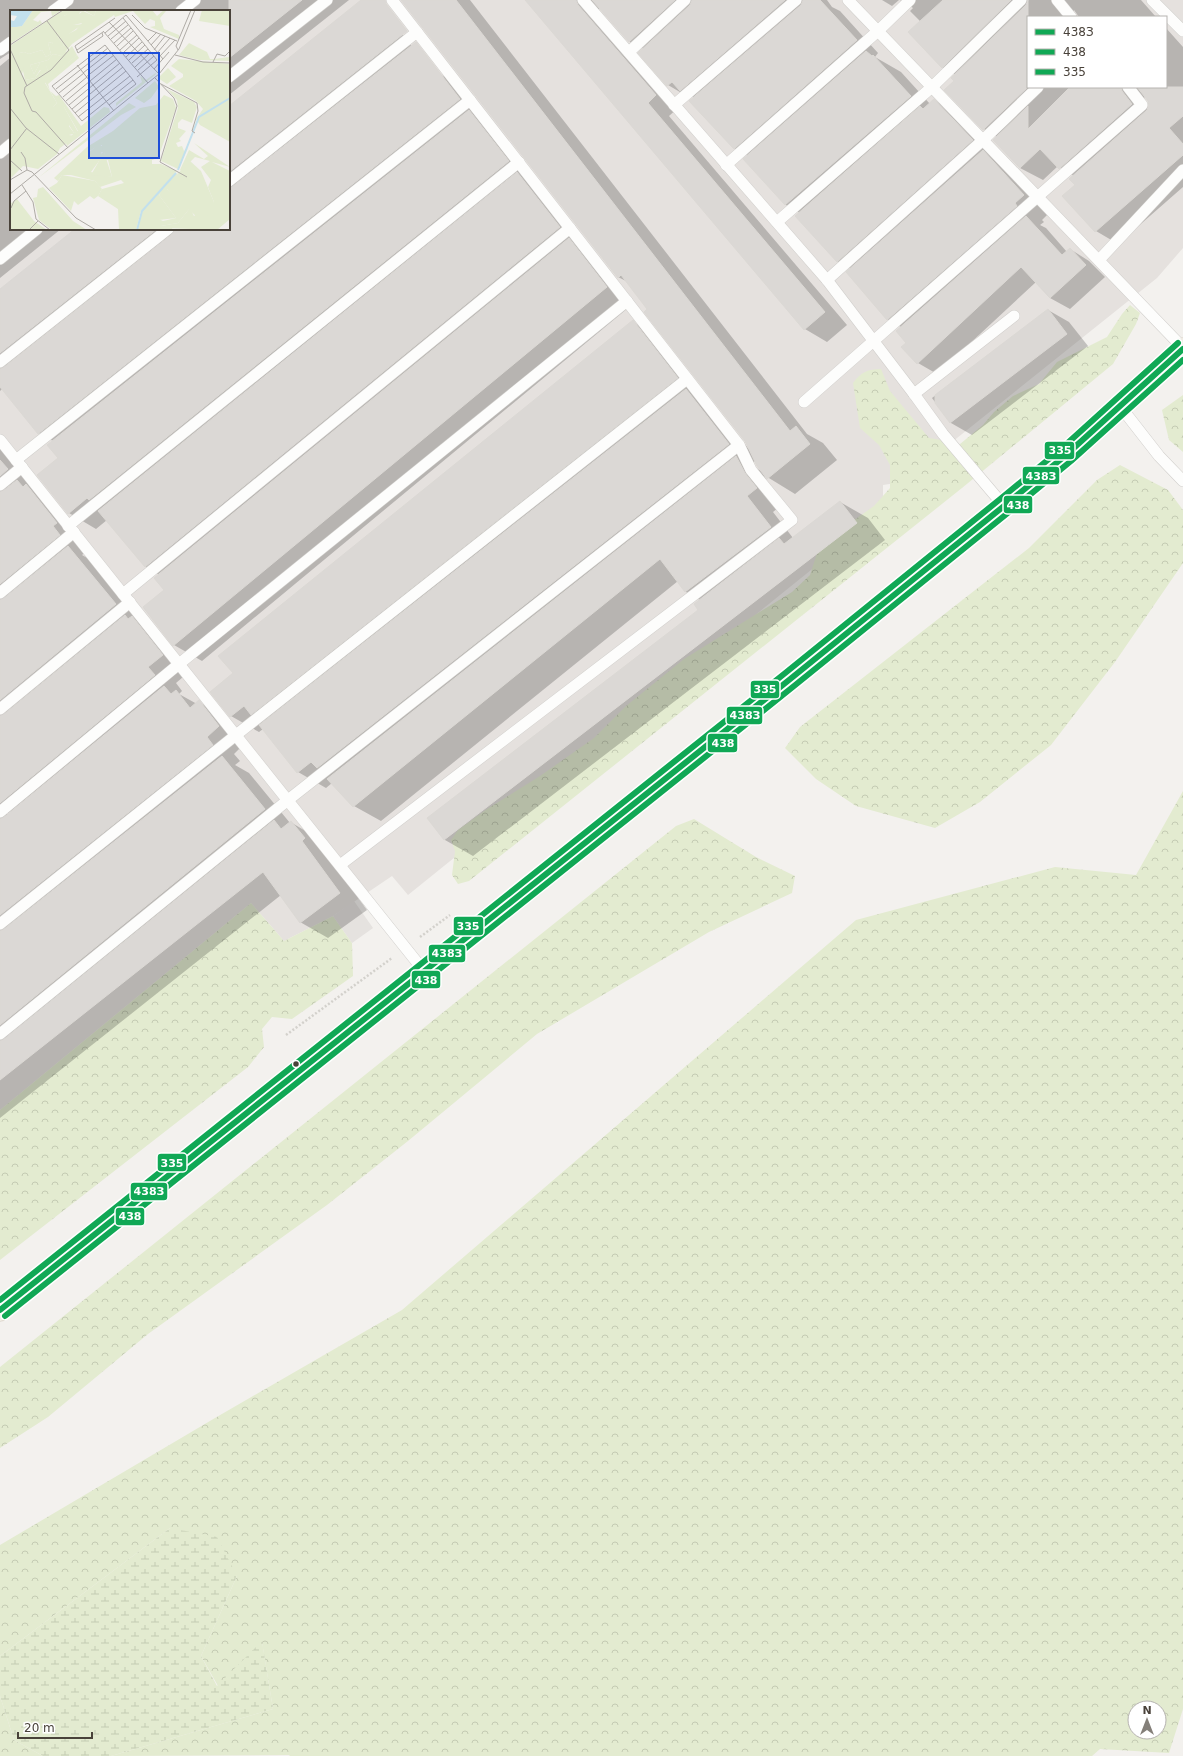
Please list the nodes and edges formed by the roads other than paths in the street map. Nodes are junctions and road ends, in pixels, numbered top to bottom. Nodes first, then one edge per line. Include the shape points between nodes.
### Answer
1 (68, 0) edge
2 (196, 0) edge
3 (327, 0) edge
4 (392, 0) edge
5 (583, 0) edge
6 (685, 0) edge
7 (796, 0) edge
8 (848, 0) edge
9 (910, 0) edge
10 (1021, 0) edge
11 (1057, 0) edge
12 (1152, 0) edge
13 (54, 10) edge
14 (182, 10) edge
15 (1070, 16) edge
16 (878, 31) junction
17 (1183, 31) edge
18 (417, 32) junction
19 (10, 43) edge
20 (0, 50) edge
21 (629, 52) junction
22 (230, 76) edge
23 (932, 87) junction
24 (1037, 88) edge
25 (1129, 88) edge
26 (470, 100) junction
27 (674, 105) junction
28 (983, 140) junction
29 (10, 145) edge
30 (0, 153) edge
31 (519, 162) junction
32 (726, 165) junction
33 (1183, 170) edge
34 (230, 180) edge
35 (1038, 197) junction
36 (777, 222) junction
37 (570, 228) junction
38 (36, 230) edge
39 (167, 230) edge
40 (0, 258) edge
41 (1099, 260) junction
42 (827, 280) junction
43 (627, 301) junction
44 (1014, 316) dead end
45 (874, 341) junction
46 (1183, 348) edge
47 (0, 362) edge
48 (687, 378) junction
49 (914, 394) junction
50 (804, 402) dead end
51 (1120, 406) junction
52 (0, 440) edge
53 (740, 445) junction
54 (19, 464) junction
55 (1183, 481) edge
56 (0, 485) edge
57 (1004, 506) junction
58 (71, 529) junction
59 (0, 593) edge
60 (126, 598) junction
61 (179, 664) junction
62 (0, 709) edge
63 (236, 735) junction
64 (288, 800) junction
65 (0, 812) edge
66 (340, 865) junction
67 (0, 924) edge
68 (424, 971) junction
69 (0, 1034) edge
70 (0, 1310) edge

1 - 13 lane
2 - 14 lane
3 - 22 lane
4 - 18 lane
5 - 21 lane
6 - 21 lane
7 - 27 lane
8 - 16 lane
9 - 16 lane
10 - 23 lane
11 - 15 lane
12 - 17 lane
16 - 23 lane
16 - 32 lane
18 - 26 lane
18 - 34 lane
19 - 20 lane
21 - 27 lane
23 - 28 lane
23 - 36 lane
24 - 28 lane
25 - 35 lane via 1142,105
26 - 31 lane
26 - 54 lane
27 - 32 lane
28 - 35 lane
28 - 42 lane
29 - 30 lane
31 - 37 lane
31 - 58 lane
32 - 36 lane
33 - 41 lane
35 - 41 lane
35 - 45 lane
36 - 42 lane
37 - 43 lane
37 - 60 lane
38 - 40 lane
39 - 47 lane
41 - 46 lane
42 - 45 lane
43 - 48 lane
43 - 61 lane
44 - 49 lane
45 - 49 lane
45 - 50 lane
46 - 51 main road
48 - 53 lane
48 - 63 lane
49 - 57 lane via 943,434
51 - 55 lane via 1159,456
51 - 57 main road
52 - 54 lane
53 - 64 lane
53 - 66 lane via 751,470 792,520
54 - 56 lane
54 - 58 lane
57 - 68 main road
58 - 59 lane
58 - 60 lane
60 - 61 lane
60 - 62 lane
61 - 63 lane
61 - 65 lane
63 - 64 lane
63 - 67 lane
64 - 66 lane
64 - 69 lane
66 - 68 lane
68 - 70 main road

